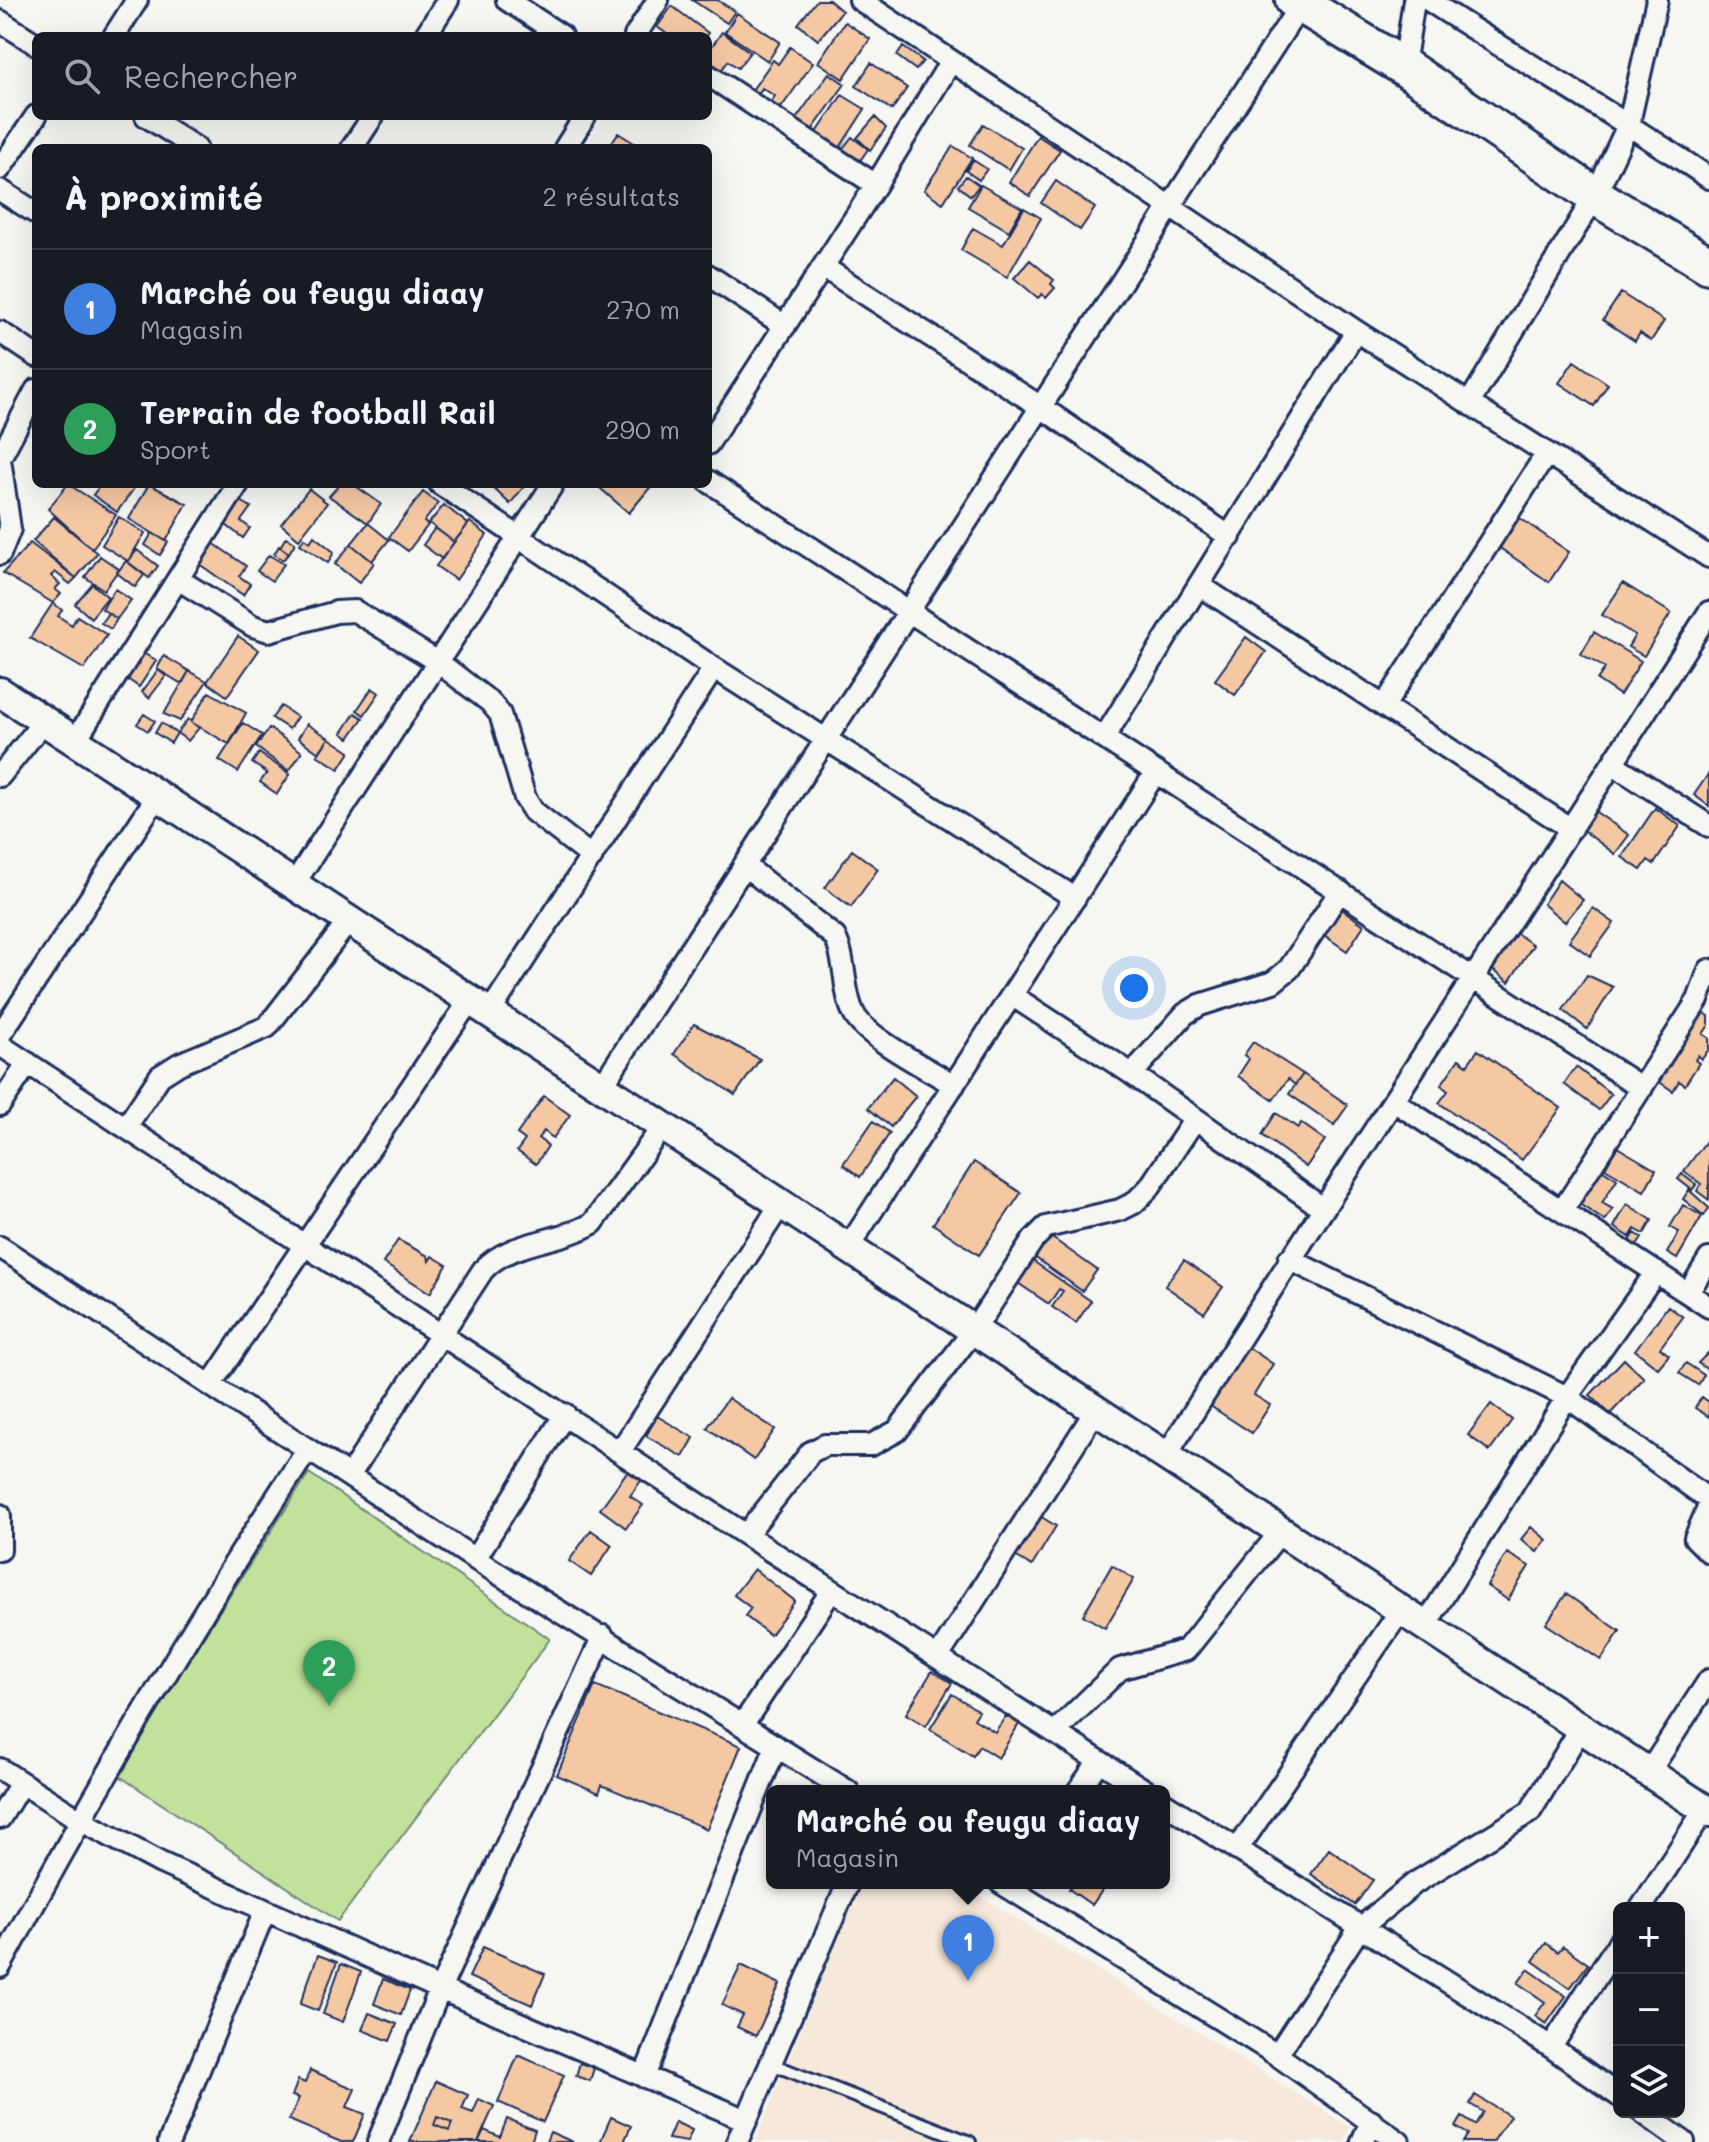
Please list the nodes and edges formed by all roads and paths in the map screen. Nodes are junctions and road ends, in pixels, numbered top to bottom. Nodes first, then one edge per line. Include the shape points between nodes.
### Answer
1 (137, 0) edge
2 (448, 0) edge
3 (507, 0) edge
4 (658, 0) edge
5 (860, 0) edge
6 (1414, 0) edge
7 (1428, 0) edge
8 (1657, 0) edge
9 (1298, 2) edge
10 (0, 21) edge
11 (117, 32) edge
12 (428, 32) edge
13 (556, 32) edge
14 (642, 32) edge
15 (32, 41) edge
16 (951, 61) junction
17 (1404, 67) junction
18 (712, 78) edge
19 (33, 120) edge
20 (152, 120) edge
21 (370, 120) edge
22 (582, 120) edge
23 (1629, 123) junction
24 (190, 144) edge
25 (355, 144) edge
26 (568, 144) edge
27 (0, 169) edge
28 (1709, 178) edge
29 (876, 185) junction
30 (0, 190) edge
31 (1595, 196) junction
32 (1169, 207) junction
33 (32, 210) edge
34 (1709, 265) edge
35 (823, 267) junction
36 (712, 278) edge
37 (785, 326) junction
38 (1356, 331) junction
39 (0, 332) edge
40 (32, 353) edge
41 (32, 398) edge
42 (1470, 402) junction
43 (1041, 407) junction
44 (712, 438) edge
45 (1547, 453) junction
46 (0, 458) edge
47 (712, 484) edge
48 (232, 488) edge
49 (446, 488) edge
50 (550, 488) edge
51 (519, 537) junction
52 (1230, 537) junction
53 (0, 554) edge
54 (1709, 557) edge
55 (178, 579) junction
56 (1199, 585) junction
57 (909, 611) junction
58 (1709, 612) edge
59 (438, 662) junction
60 (714, 668) junction
61 (0, 692) edge
62 (1384, 706) junction
63 (44, 721) junction
64 (827, 737) junction
65 (1104, 738) junction
66 (75, 741) junction
67 (1613, 764) junction
68 (1156, 772) junction
69 (0, 776) edge
70 (158, 795) junction
71 (1709, 826) edge
72 (1571, 829) junction
73 (592, 857) junction
74 (744, 865) junction
75 (294, 884) junction
76 (1340, 891) junction
77 (1075, 898) junction
78 (349, 921) junction
79 (1709, 970) edge
80 (1474, 979) junction
81 (1013, 996) junction
82 (1704, 1004) edge
83 (480, 1006) junction
84 (0, 1035) edge
85 (0, 1045) edge
86 (28, 1063) junction
87 (1132, 1074) junction
88 (954, 1085) junction
89 (602, 1086) junction
90 (1642, 1088) junction
91 (1395, 1102) junction
92 (0, 1105) edge
93 (1195, 1119) junction
94 (663, 1126) junction
95 (126, 1127) junction
96 (781, 1204) junction
97 (1321, 1207) junction
98 (1562, 1211) junction
99 (305, 1244) junction
100 (0, 1247) edge
101 (848, 1248) junction
102 (1289, 1259) junction
103 (1709, 1259) edge
104 (1656, 1272) junction
105 (1688, 1293) junction
106 (1709, 1307) edge
107 (974, 1330) junction
108 (442, 1334) junction
109 (211, 1384) junction
110 (1567, 1397) junction
111 (1096, 1410) junction
112 (565, 1414) junction
113 (308, 1449) junction
114 (621, 1450) junction
115 (1166, 1456) junction
116 (349, 1476) junction
117 (0, 1515) edge
118 (1281, 1531) junction
119 (746, 1535) junction
120 (0, 1550) edge
121 (1709, 1552) edge
122 (475, 1559) junction
123 (832, 1590) junction
124 (1401, 1610) junction
125 (1425, 1626) junction
126 (603, 1636) junction
127 (938, 1657) junction
128 (1709, 1680) edge
129 (743, 1724) junction
130 (1581, 1728) junction
131 (1055, 1732) junction
132 (776, 1746) junction
133 (1099, 1761) junction
134 (0, 1769) edge
135 (1649, 1772) junction
136 (21, 1783) junction
137 (838, 1785) edge
138 (1082, 1785) edge
139 (1137, 1785) edge
140 (1170, 1807) edge
141 (1707, 1810) edge
142 (0, 1818) edge
143 (80, 1820) junction
144 (1237, 1850) junction
145 (845, 1889) edge
146 (1014, 1889) edge
147 (1645, 1902) edge
148 (265, 1911) junction
149 (1359, 1929) junction
150 (1613, 1951) edge
151 (0, 1967) edge
152 (440, 1989) junction
153 (1551, 2047) junction
154 (1277, 2055) junction
155 (769, 2063) junction
156 (644, 2077) junction
157 (1613, 2092) edge
158 (1650, 2118) edge
159 (746, 2120) junction
160 (1371, 2121) junction
161 (169, 2142) edge
162 (378, 2142) edge
163 (737, 2142) edge
164 (970, 2142) edge
165 (1362, 2142) edge
166 (1399, 2142) edge
167 (1684, 2142) edge

1 - 11 street
2 - 12 street
3 - 13 street
4 - 14 street
5 - 16 street
6 - 17 street
7 - 23 street
8 - 23 street
9 - 17 highway
9 - 32 street
10 - 15 street
16 - 29 street
16 - 32 street
17 - 31 highway
18 - 29 street
19 - 27 street
20 - 24 street
21 - 25 street
22 - 26 street
23 - 28 street
23 - 31 street
29 - 35 street
30 - 33 street
31 - 34 highway
31 - 42 street
32 - 38 street
32 - 43 street
35 - 37 street
35 - 43 street
36 - 37 street
37 - 44 street
38 - 42 street
38 - 52 street
39 - 40 street
41 - 46 street
42 - 45 street
43 - 52 street
43 - 57 street
45 - 54 street
45 - 62 street
46 - 53 street via 10,529
47 - 57 street
48 - 55 street
49 - 51 street
50 - 51 street
51 - 59 street
51 - 60 street
52 - 56 street
55 - 59 street via 269,631 355,611
55 - 66 street
56 - 62 street
56 - 65 street
57 - 64 street
57 - 65 street
58 - 67 street
59 - 73 street via 500,714 533,811
59 - 75 street
60 - 64 street
60 - 73 street
61 - 63 main road
62 - 72 street
63 - 66 main road
63 - 69 street
64 - 74 street
64 - 77 street
65 - 68 street
66 - 70 main road
67 - 71 street
67 - 72 street
68 - 76 street
68 - 77 street
70 - 75 main road
70 - 84 street
72 - 80 street
73 - 83 street
74 - 88 street via 835,937 843,953 854,1016
74 - 89 street
75 - 78 main road
76 - 80 street
76 - 87 street via 1289,969 1273,982 1185,1014
77 - 81 street
78 - 83 main road
78 - 95 street via 267,1027 160,1076
79 - 82 street
80 - 90 street
80 - 91 street
81 - 87 street
81 - 88 street
82 - 90 street
83 - 89 main road
83 - 99 street
85 - 86 street
86 - 92 street
86 - 95 street
87 - 93 street
88 - 101 street
89 - 94 main road
90 - 98 street
91 - 97 street
91 - 98 street
93 - 97 street
93 - 107 street via 1134,1203 1046,1227
94 - 96 main road
94 - 108 street via 593,1223 494,1258
95 - 99 street
96 - 101 main road
96 - 114 street
97 - 102 street
98 - 104 street
99 - 108 street
99 - 109 street
100 - 109 street
101 - 107 main road
102 - 110 street
102 - 115 street
103 - 105 street
104 - 105 street
104 - 110 street
105 - 106 street
107 - 111 main road
107 - 119 street via 897,1431 871,1445 825,1445 811,1452
108 - 112 street
108 - 116 street
109 - 113 street
110 - 121 street via 1708,1499 1695,1538
110 - 125 street
111 - 115 main road
111 - 127 street
112 - 114 street
112 - 122 street
113 - 116 street
113 - 143 street
114 - 119 street
115 - 118 main road
116 - 122 street
117 - 120 street
118 - 124 main road
118 - 131 street via 1186,1650 1120,1669
119 - 123 street
122 - 126 street
123 - 127 street
123 - 129 street
124 - 125 main road
124 - 144 street
125 - 130 main road
126 - 129 street
126 - 152 street
127 - 131 street
128 - 135 street
129 - 132 street
130 - 135 main road
130 - 149 street via 1530,1812 1415,1883
131 - 133 street
132 - 137 street
132 - 156 street
133 - 138 street
133 - 139 street
134 - 136 street
135 - 141 main road
136 - 142 street
136 - 143 street
140 - 144 street
141 - 147 street
143 - 148 street
143 - 151 street
144 - 149 street
145 - 155 street
146 - 154 street
148 - 152 street
148 - 161 street
149 - 153 street
149 - 154 street
150 - 153 street
152 - 156 street
152 - 162 street
153 - 157 street
154 - 160 street
155 - 159 street
155 - 164 lane
156 - 159 street
158 - 167 street
159 - 163 street
160 - 165 street
160 - 166 street

